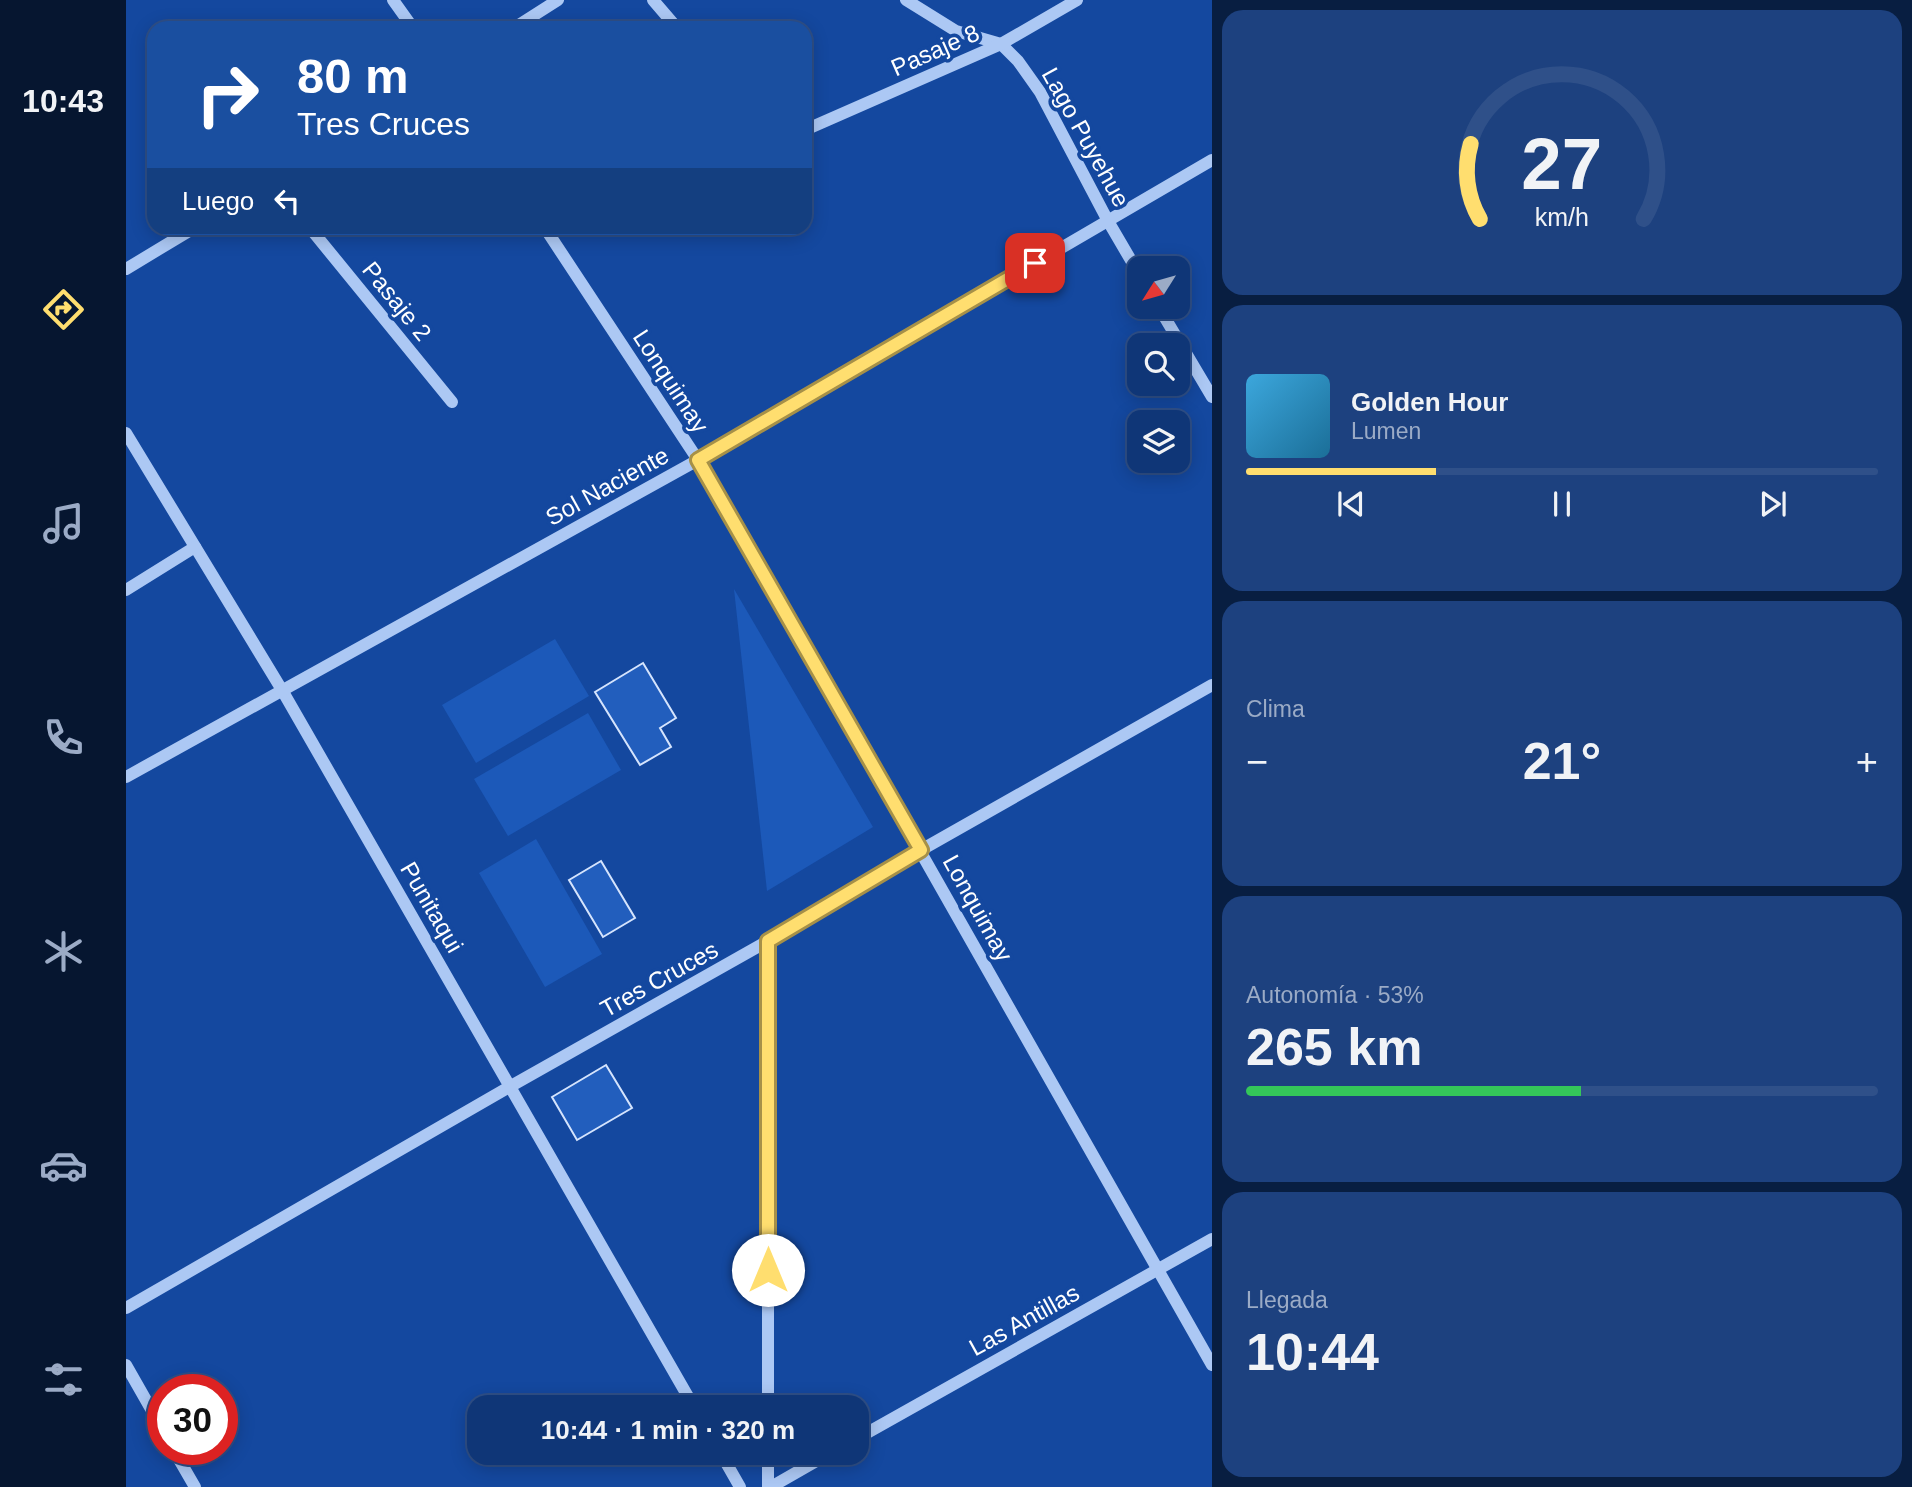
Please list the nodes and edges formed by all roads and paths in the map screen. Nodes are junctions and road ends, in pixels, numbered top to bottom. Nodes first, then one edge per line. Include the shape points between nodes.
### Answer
1 (393, 0) edge
2 (558, 0) edge
3 (653, 0) edge
4 (906, 0) edge
5 (1077, 0) edge
6 (407, 21) edge
7 (525, 21) edge
8 (671, 21) edge
9 (1001, 44) junction
10 (812, 127) edge
11 (1212, 160) edge
12 (1108, 221) junction
13 (182, 235) edge
14 (316, 235) edge
15 (550, 235) edge
16 (1128, 256) edge
17 (126, 269) edge
18 (1166, 319) edge
19 (1212, 397) edge
20 (452, 402) dead end
21 (126, 433) edge
22 (698, 460) junction
23 (195, 547) junction
24 (126, 590) edge
25 (1212, 685) edge
26 (282, 690) junction
27 (126, 778) edge
28 (921, 850) junction
29 (768, 941) junction
30 (511, 1086) junction
31 (1212, 1239) edge
32 (1158, 1269) junction
33 (126, 1308) edge
34 (126, 1364) edge
35 (1212, 1365) edge
36 (687, 1395) edge
37 (768, 1395) edge
38 (147, 1401) edge
39 (869, 1432) edge
40 (182, 1465) edge
41 (727, 1465) edge
42 (769, 1465) edge
43 (809, 1465) edge
44 (195, 1487) edge
45 (740, 1487) edge
46 (770, 1487) edge

1 - 6 street
2 - 7 street
3 - 8 street
4 - 9 street via 956,31
5 - 9 street, Pasaje 8
9 - 10 street, Pasaje 8
9 - 12 street, Lago Puyehue via 1040,92
11 - 12 street, Sol Naciente
12 - 16 street, Lago Puyehue
12 - 22 street, Sol Naciente
13 - 17 street
14 - 20 street, Pasaje 2
15 - 22 street, Lonquimay
18 - 19 street
21 - 23 street, Punitaqui
22 - 26 street, Sol Naciente
22 - 28 street, Lonquimay
23 - 24 street
23 - 26 street, Punitaqui
25 - 28 street, Tres Cruces
26 - 27 street, Sol Naciente
26 - 30 street, Punitaqui
28 - 29 street, Tres Cruces
28 - 32 street, Lonquimay
29 - 30 street, Tres Cruces
29 - 37 street
30 - 33 street, Tres Cruces
30 - 36 street, Punitaqui
31 - 32 street, Las Antillas
32 - 35 street, Lonquimay
32 - 39 street, Las Antillas
34 - 38 street
40 - 44 street
41 - 45 street
42 - 46 street
43 - 46 street

